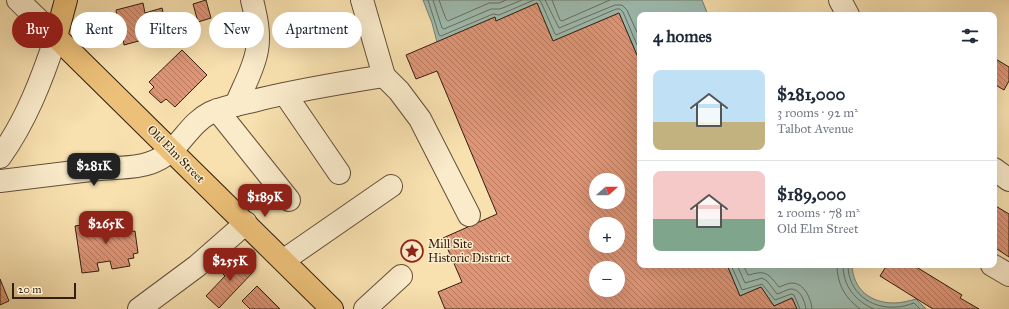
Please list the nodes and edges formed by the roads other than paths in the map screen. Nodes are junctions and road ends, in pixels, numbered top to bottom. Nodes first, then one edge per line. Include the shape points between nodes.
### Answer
1 (18, 0) edge
2 (66, 0) edge
3 (252, 0) edge
4 (362, 0) edge
5 (840, 0) edge
6 (31, 12) edge
7 (63, 12) edge
8 (846, 12) edge
9 (63, 43) edge
10 (52, 48) edge
11 (384, 76) junction
12 (285, 94) junction
13 (227, 108) junction
14 (172, 151) junction
15 (0, 158) edge
16 (997, 171) edge
17 (338, 173) dead end
18 (1009, 180) edge
19 (0, 181) edge
20 (391, 186) dead end
21 (289, 200) dead end
22 (469, 215) dead end
23 (246, 223) junction
24 (284, 260) junction
25 (997, 268) edge
26 (1009, 275) edge
27 (401, 276) dead end
28 (139, 309) edge
29 (332, 309) edge
30 (365, 309) edge

1 - 6 street, Old Elm Street
2 - 7 main road
3 - 13 street via 258,33 255,60
4 - 11 street
5 - 8 street
9 - 14 main road, Old Elm Street
10 - 15 street via 25,117
11 - 12 street
11 - 22 street via 420,119
12 - 13 street
12 - 17 street
13 - 14 street via 210,113 199,121
13 - 21 street
14 - 19 street via 142,166
14 - 23 main road, Old Elm Street
16 - 18 street
20 - 24 street
23 - 24 main road, Old Elm Street
23 - 28 street via 196,266
24 - 29 main road, Old Elm Street
25 - 26 street
27 - 30 street

